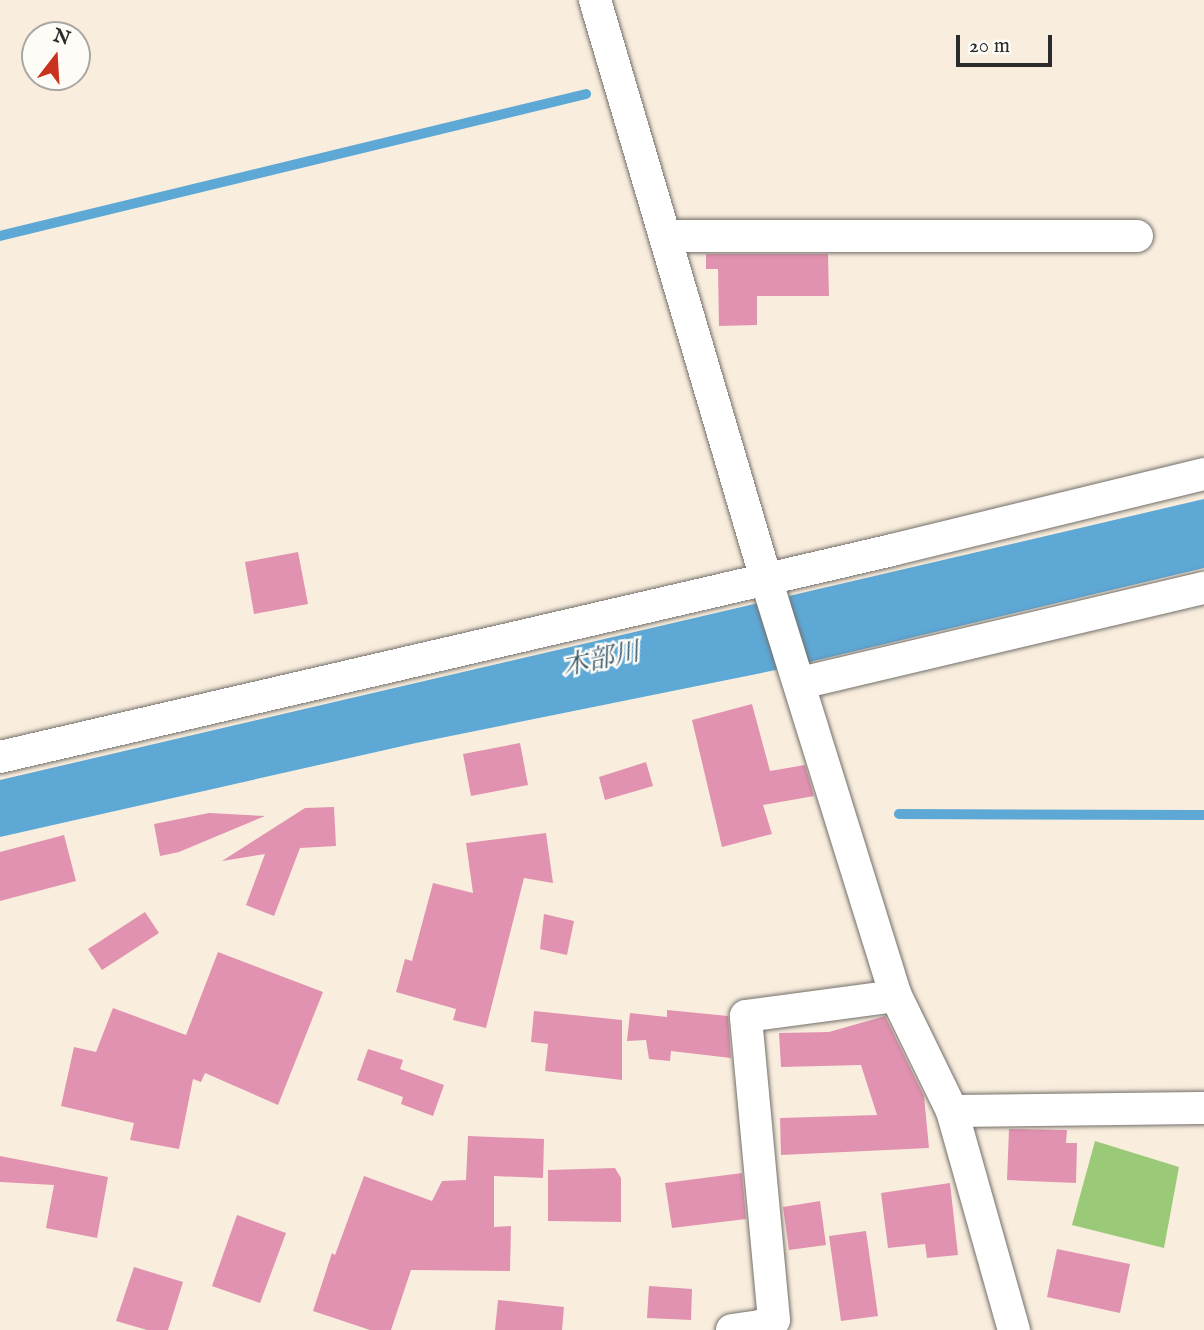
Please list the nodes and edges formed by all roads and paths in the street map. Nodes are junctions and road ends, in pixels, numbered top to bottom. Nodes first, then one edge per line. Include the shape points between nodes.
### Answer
1 (595, 0) edge
2 (665, 236) junction
3 (1137, 236) dead end
4 (1204, 474) edge
5 (766, 579) junction
6 (1204, 588) edge
7 (801, 683) junction
8 (0, 757) edge
9 (896, 996) junction
10 (1204, 1108) edge
11 (952, 1111) junction
12 (732, 1330) edge
13 (1014, 1330) edge

1 - 2 street
2 - 3 street
2 - 5 street
4 - 5 street
5 - 7 street
5 - 8 street
6 - 7 street
7 - 9 street
9 - 11 street
9 - 12 street via 746,1016 774,1321
10 - 11 street
11 - 13 street

